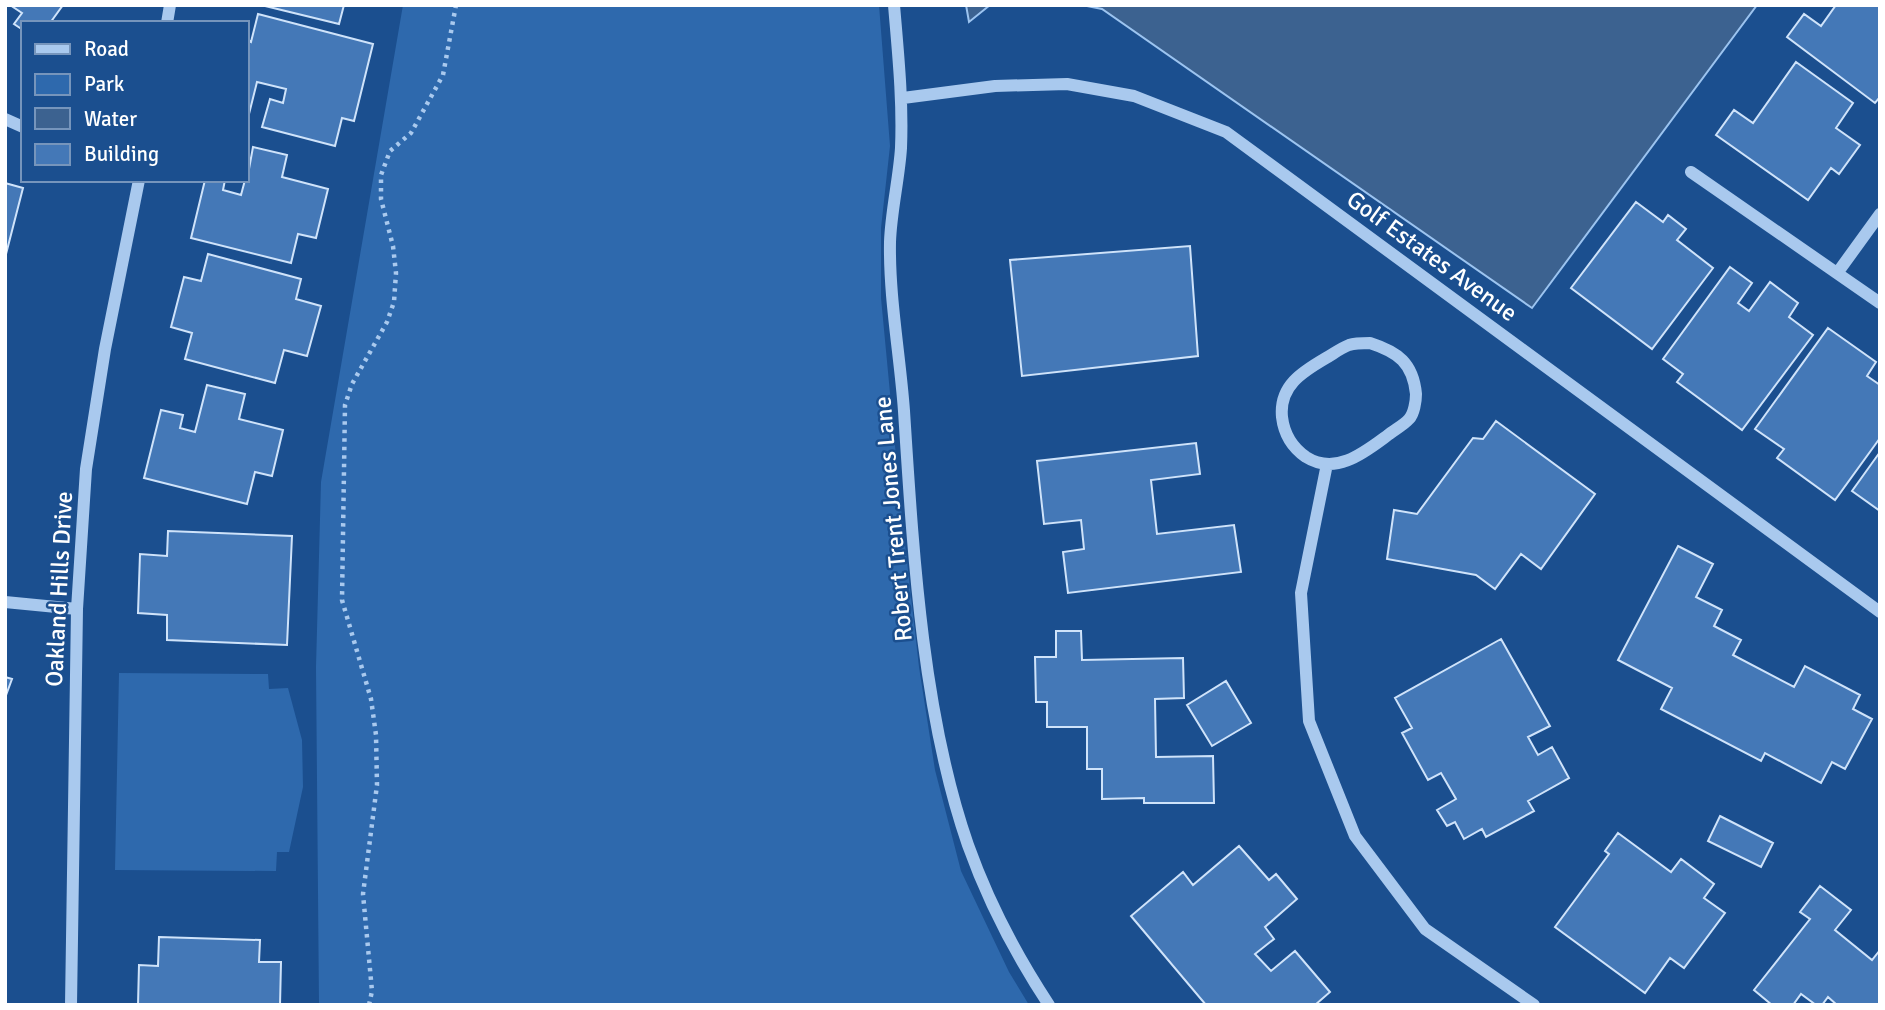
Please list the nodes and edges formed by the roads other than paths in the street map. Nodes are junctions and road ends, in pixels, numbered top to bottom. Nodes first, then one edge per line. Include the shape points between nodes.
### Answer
1 (894, 5) edge
2 (903, 99) junction
3 (5, 119) edge
4 (21, 126) edge
5 (1691, 172) dead end
6 (139, 182) edge
7 (1880, 214) edge
8 (1838, 272) junction
9 (1880, 303) edge
10 (1327, 464) junction
11 (5, 602) edge
12 (77, 609) junction
13 (1880, 612) edge
14 (72, 1005) edge
15 (1049, 1005) edge
16 (1534, 1005) edge

1 - 2 street, Robert Trent Jones Lane
2 - 13 street, Golf Estates Avenue via 995,86 1067,84 1134,96 1226,132
2 - 15 street, Robert Trent Jones Lane via 890,242 926,654 940,734 968,844 1023,964
3 - 4 street
5 - 8 street
6 - 12 street, Oakland Hills Drive via 86,469
7 - 8 street
8 - 9 street
10 - 10 street via 1347,462 1410,418 1416,399 1415,379 1405,361 1389,349 1370,343 1350,344 1300,373 1287,388 1281,407 1283,428 1292,445 1308,458
10 - 16 street via 1301,593 1309,721 1354,836 1426,929
11 - 12 street
12 - 14 street, Oakland Hills Drive

